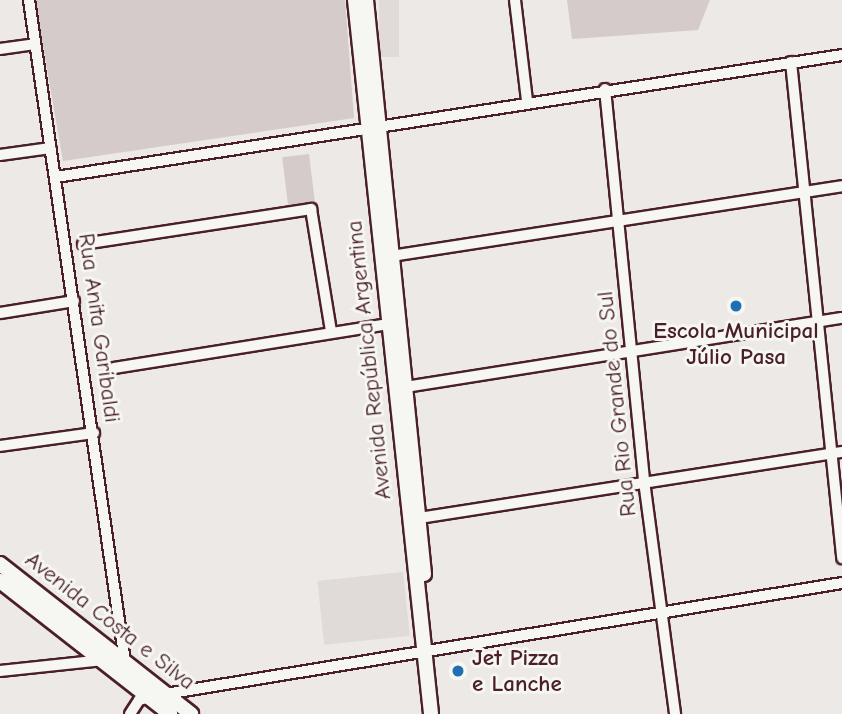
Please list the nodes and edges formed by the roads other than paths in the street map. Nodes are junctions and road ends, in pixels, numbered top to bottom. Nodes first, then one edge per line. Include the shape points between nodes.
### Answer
1 (29, 0) edge
2 (355, 0) edge
3 (366, 0) edge
4 (515, 0) edge
5 (36, 44) junction
6 (0, 49) edge
7 (842, 55) edge
8 (791, 62) junction
9 (605, 89) junction
10 (527, 101) junction
11 (373, 126) junction
12 (51, 148) junction
13 (0, 155) edge
14 (56, 177) junction
15 (842, 186) edge
16 (807, 191) junction
17 (620, 222) junction
18 (83, 244) dead end
19 (386, 257) junction
20 (74, 301) junction
21 (0, 313) edge
22 (842, 318) edge
23 (820, 321) junction
24 (388, 324) junction
25 (331, 331) junction
26 (634, 349) junction
27 (114, 369) dead end
28 (399, 388) junction
29 (93, 433) junction
30 (0, 446) edge
31 (837, 452) edge
32 (644, 481) junction
33 (414, 519) junction
34 (842, 558) edge
35 (0, 564) edge
36 (0, 581) edge
37 (842, 583) edge
38 (663, 614) junction
39 (428, 652) junction
40 (103, 660) junction
41 (125, 662) junction
42 (0, 671) edge
43 (165, 694) junction
44 (149, 698) junction
45 (130, 714) edge
46 (170, 714) edge
47 (191, 714) edge
48 (431, 714) edge
49 (441, 714) edge
50 (675, 714) edge

1 - 5 street, Rua Anita Garibaldi
2 - 11 main road, Avenida República Argentina
3 - 11 main road, Avenida República Argentina
4 - 10 street
5 - 6 street
5 - 12 street, Rua Anita Garibaldi
7 - 8 street
8 - 9 street
8 - 16 street
9 - 10 street
9 - 17 street, Rua Rio Grande do Sul
10 - 11 street
11 - 14 street
11 - 19 main road, Avenida República Argentina
12 - 13 street
12 - 14 street, Rua Anita Garibaldi
14 - 20 street, Rua Anita Garibaldi
15 - 16 street
16 - 17 street
16 - 23 street
17 - 19 street
17 - 26 street, Rua Rio Grande do Sul
18 - 25 street via 311,209
19 - 24 main road, Avenida República Argentina
19 - 28 main road, Avenida República Argentina
20 - 21 street
20 - 29 street, Rua Anita Garibaldi
22 - 23 street
23 - 26 street
23 - 31 street
24 - 25 street
24 - 28 main road, Avenida República Argentina
25 - 27 street
26 - 28 street
26 - 32 street, Rua Rio Grande do Sul
28 - 33 main road, Avenida República Argentina
29 - 30 street
29 - 41 street, Rua Anita Garibaldi
31 - 32 street
31 - 34 street
32 - 33 street
32 - 38 street, Rua Rio Grande do Sul
33 - 39 main road, Avenida República Argentina
35 - 41 main road, Avenida Costa e Silva
36 - 40 main road, Avenida Costa e Silva
37 - 38 street
38 - 39 street
38 - 50 street, Rua Rio Grande do Sul
39 - 43 street
39 - 48 main road, Avenida República Argentina
39 - 49 main road, Avenida República Argentina
40 - 42 street
40 - 44 main road, Avenida Costa e Silva
41 - 43 main road, Avenida Costa e Silva
43 - 44 street
43 - 47 main road, Avenida Costa e Silva
44 - 45 street via 135,703
44 - 46 main road, Avenida Costa e Silva

